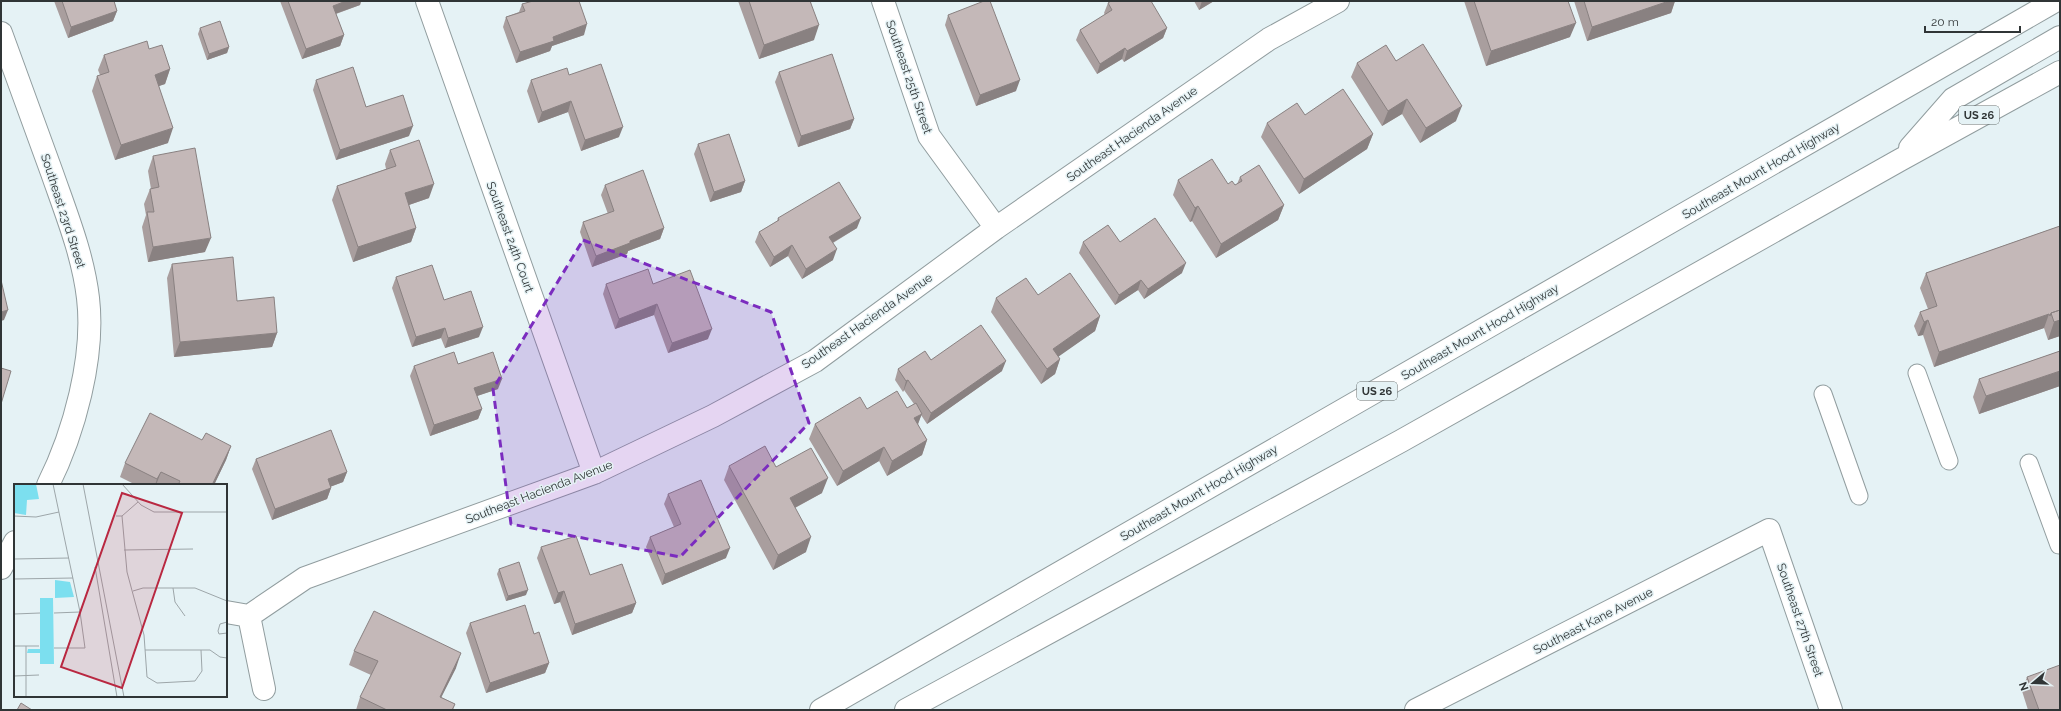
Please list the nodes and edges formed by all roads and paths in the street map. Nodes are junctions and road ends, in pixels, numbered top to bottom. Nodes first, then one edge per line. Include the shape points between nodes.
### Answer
1 (427, 1) edge
2 (883, 1) edge
3 (1338, 1) edge
4 (2055, 1) edge
5 (1, 33) edge
6 (2060, 38) edge
7 (2060, 72) edge
8 (1900, 160) junction
9 (996, 228) junction
10 (1917, 373) dead end
11 (1823, 394) dead end
12 (1949, 462) dead end
13 (2029, 463) dead end
14 (594, 473) junction
15 (48, 484) edge
16 (1859, 496) dead end
17 (1769, 530) joint
18 (14, 544) edge
19 (2060, 545) edge
20 (1, 568) edge
21 (227, 612) edge
22 (248, 616) junction
23 (264, 689) dead end
24 (821, 710) edge
25 (906, 710) edge
26 (1416, 710) edge
27 (1831, 710) edge

1 - 14 main road, Southeast 24th Court
2 - 9 main road, Southeast 25th Street via 929,136
3 - 9 main road, Southeast Hacienda Avenue via 1269,39
4 - 24 main road, Southeast Mount Hood Highway / US 26
5 - 15 main road, Southeast 23rd Street via 78,250 88,298 88,339 83,380 74,421
6 - 8 main road via 1953,99
7 - 8 main road, US 26
8 - 25 main road, US 26 via 1408,437
9 - 14 main road, Southeast Hacienda Avenue via 815,361 713,416
10 - 12 lane
11 - 16 lane
13 - 19 lane
14 - 22 main road, Southeast Hacienda Avenue via 305,578
17 - 26 main road, Southeast Kane Avenue
17 - 27 main road, Southeast 27th Street
18 - 20 main road
21 - 22 main road
22 - 23 main road

